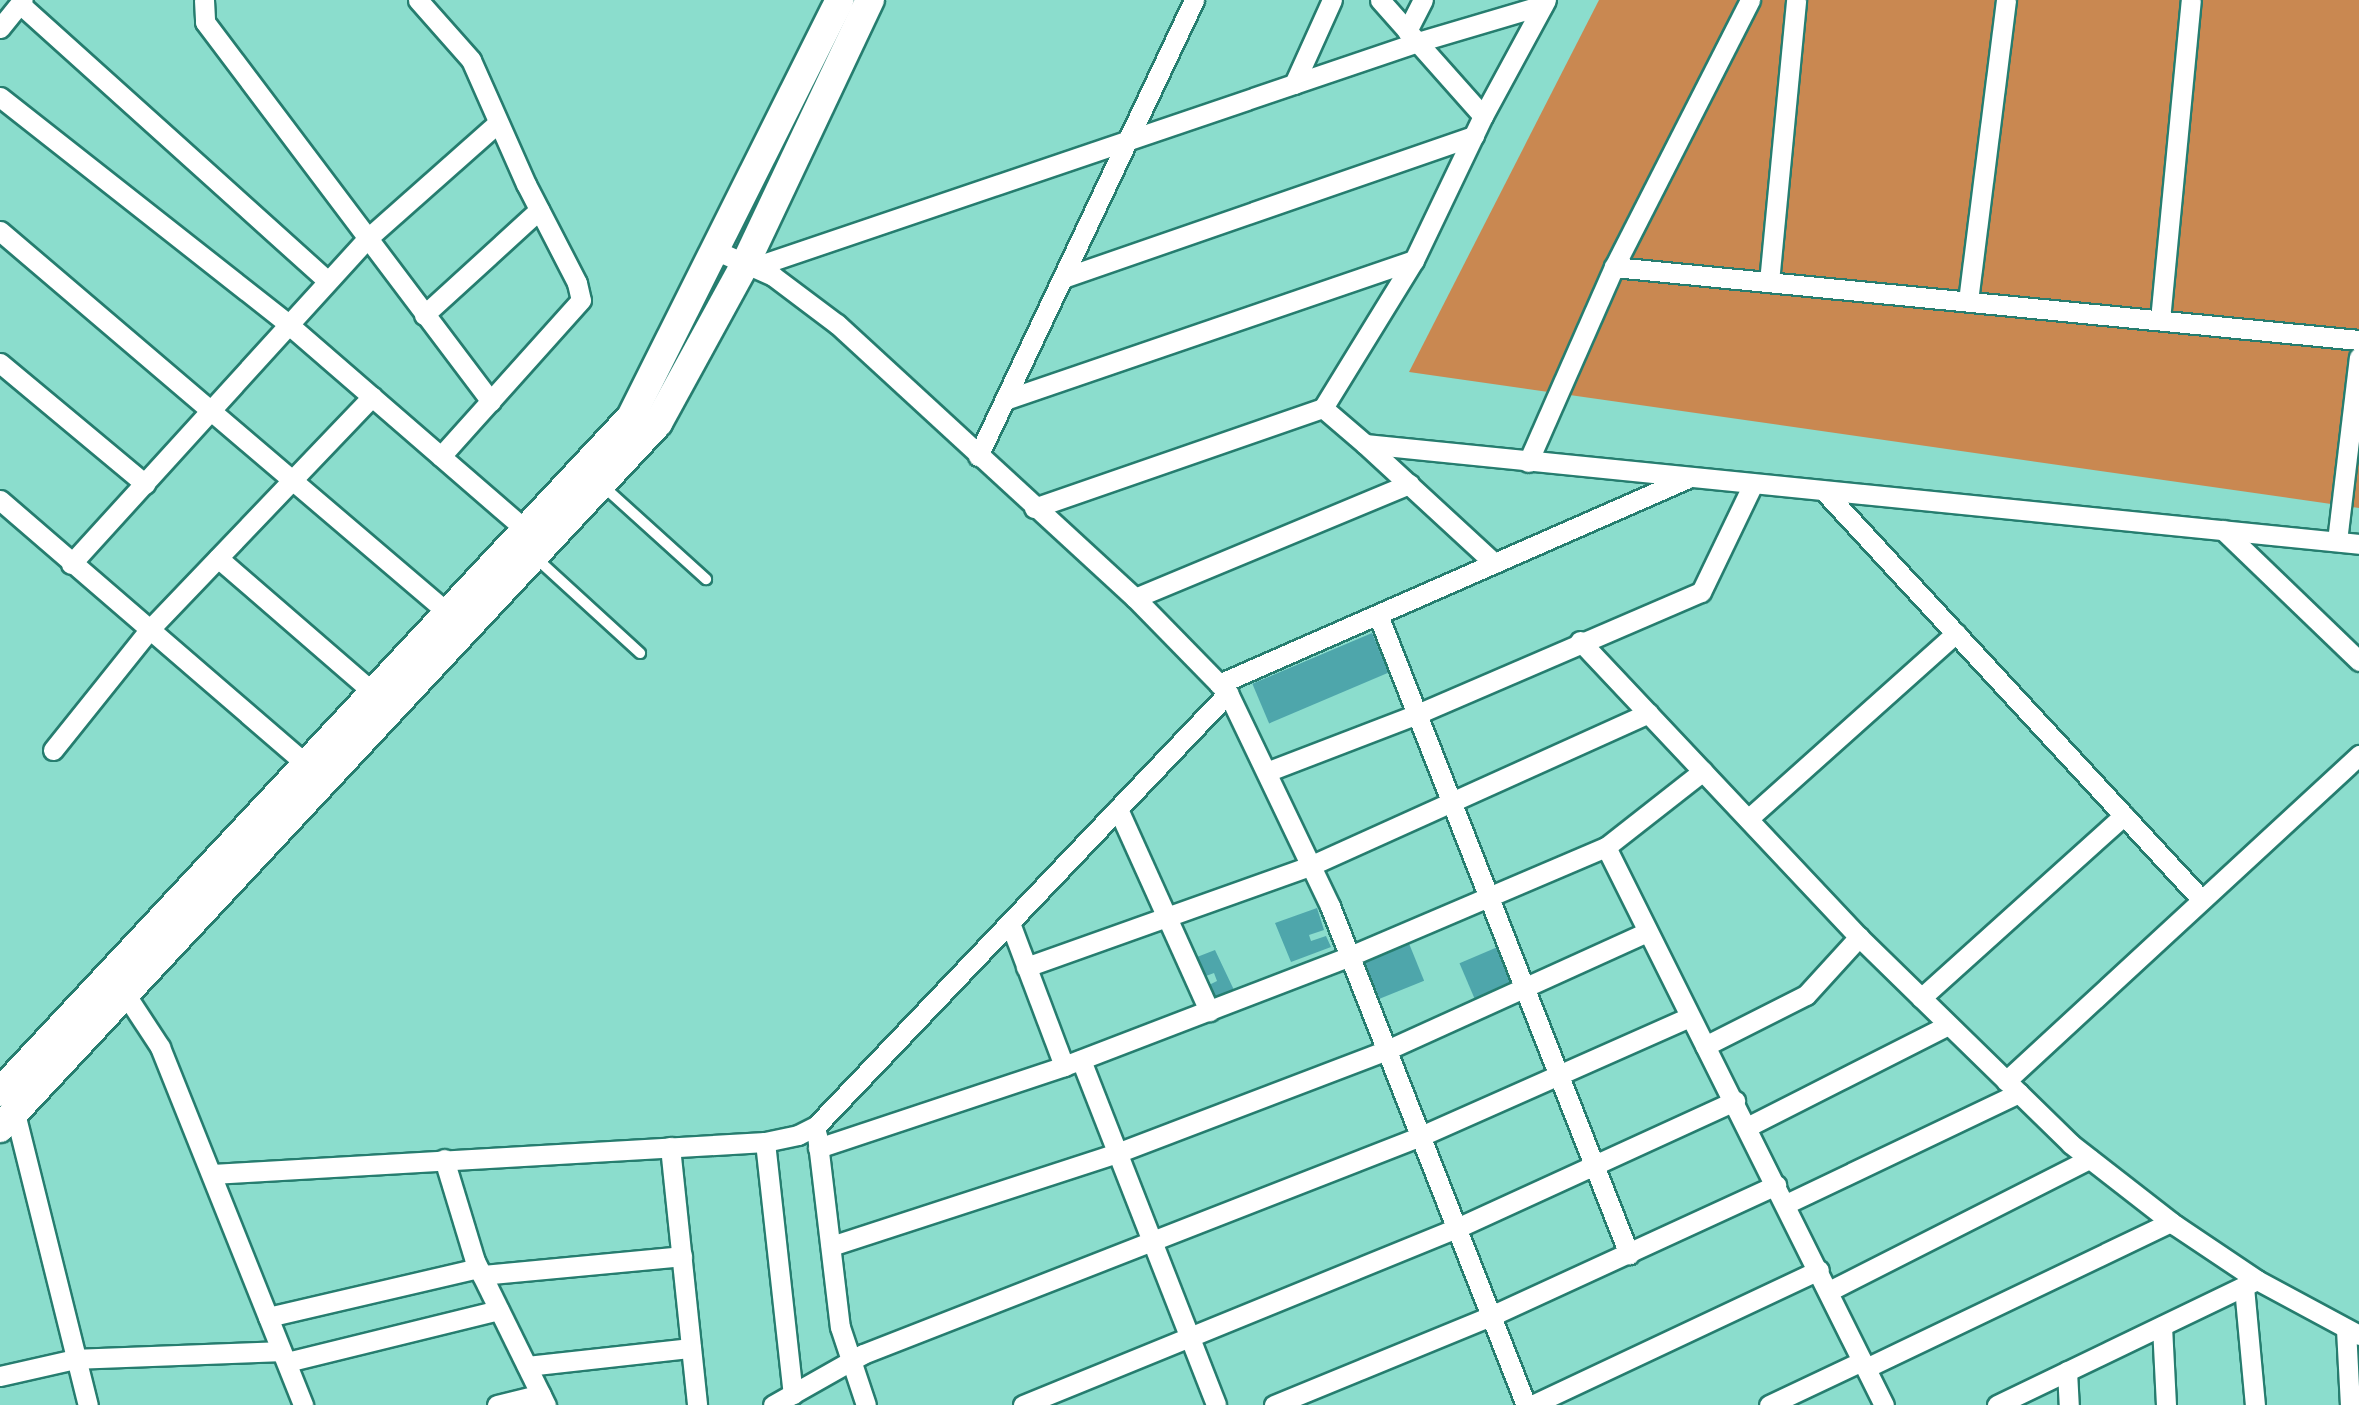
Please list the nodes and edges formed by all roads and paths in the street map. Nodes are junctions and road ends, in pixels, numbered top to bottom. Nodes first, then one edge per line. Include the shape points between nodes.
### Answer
1 (204, 0) edge
2 (418, 0) edge
3 (840, 0) edge
4 (870, 0) edge
5 (1194, 0) edge
6 (1332, 0) edge
7 (1380, 0) edge
8 (1423, 0) edge
9 (1750, 0) edge
10 (1796, 0) edge
11 (2006, 0) edge
12 (2191, 0) edge
13 (22, 2) edge
14 (1545, 2) edge
15 (0, 28) edge
16 (1412, 36) junction
17 (1294, 84) junction
18 (0, 97) edge
19 (1483, 116) junction
20 (498, 122) junction
21 (1474, 136) junction
22 (1129, 140) junction
23 (539, 210) junction
24 (0, 231) edge
25 (369, 237) junction
26 (716, 250) junction
27 (1414, 260) junction
28 (750, 264) junction
29 (1614, 267) junction
30 (1063, 278) junction
31 (328, 281) junction
32 (1769, 282) junction
33 (1968, 301) junction
34 (424, 315) junction
35 (2160, 320) junction
36 (288, 324) junction
37 (2359, 340) edge
38 (2359, 357) edge
39 (0, 363) edge
40 (372, 397) junction
41 (1005, 400) junction
42 (491, 401) junction
43 (1323, 408) junction
44 (211, 412) junction
45 (1365, 444) junction
46 (441, 456) junction
47 (978, 456) junction
48 (1528, 463) junction
49 (1689, 478) junction
50 (292, 480) junction
51 (145, 484) junction
52 (1409, 484) junction
53 (1753, 484) junction
54 (602, 485) junction
55 (1824, 491) junction
56 (0, 500) edge
57 (1034, 508) junction
58 (525, 529) junction
59 (2222, 530) junction
60 (2337, 541) junction
61 (2359, 544) edge
62 (218, 558) junction
63 (536, 558) junction
64 (71, 564) junction
65 (1494, 564) junction
66 (706, 579) dead end
67 (1135, 598) junction
68 (448, 613) junction
69 (1378, 615) junction
70 (149, 630) junction
71 (1956, 633) junction
72 (1580, 642) junction
73 (640, 653) dead end
74 (2359, 661) edge
75 (1224, 688) junction
76 (374, 693) junction
77 (1648, 713) junction
78 (1415, 715) junction
79 (53, 750) dead end
80 (2359, 755) edge
81 (307, 765) junction
82 (1269, 771) junction
83 (1703, 771) junction
84 (1451, 805) junction
85 (1118, 809) junction
86 (2124, 815) junction
87 (1748, 819) junction
88 (1606, 847) junction
89 (1312, 865) junction
90 (1487, 896) junction
91 (2201, 899) junction
92 (1167, 918) junction
93 (1010, 923) junction
94 (1647, 932) junction
95 (1859, 937) junction
96 (1350, 956) junction
97 (1027, 967) junction
98 (119, 985) junction
99 (1524, 989) junction
100 (1921, 998) junction
101 (1209, 1011) junction
102 (1689, 1017) junction
103 (1948, 1025) junction
104 (1705, 1046) junction
105 (1387, 1050) junction
106 (1073, 1063) junction
107 (1559, 1078) junction
108 (2012, 1087) junction
109 (1734, 1101) junction
110 (5, 1111) edge
111 (816, 1126) junction
112 (1747, 1127) junction
113 (1421, 1136) junction
114 (765, 1142) junction
115 (670, 1147) junction
116 (818, 1148) junction
117 (1117, 1153) junction
118 (444, 1159) junction
119 (2089, 1159) junction
120 (1594, 1166) junction
121 (212, 1174) junction
122 (1776, 1185) junction
123 (1786, 1204) junction
124 (2171, 1222) junction
125 (1457, 1228) junction
126 (831, 1246) junction
127 (1150, 1246) junction
128 (1629, 1254) junction
129 (682, 1256) junction
130 (1819, 1270) junction
131 (480, 1271) junction
132 (2250, 1283) junction
133 (1829, 1291) junction
134 (499, 1310) junction
135 (1491, 1316) junction
136 (268, 1317) junction
137 (2162, 1326) junction
138 (2353, 1332) edge
139 (1189, 1338) junction
140 (691, 1348) junction
141 (284, 1357) junction
142 (75, 1359) junction
143 (849, 1361) junction
144 (1864, 1365) junction
145 (527, 1366) junction
146 (2067, 1371) junction
147 (0, 1377) edge
148 (793, 1394) junction
149 (544, 1400) edge
150 (88, 1405) edge
151 (303, 1405) edge
152 (497, 1405) edge
153 (697, 1405) edge
154 (774, 1405) edge
155 (866, 1405) edge
156 (1023, 1405) edge
157 (1216, 1405) edge
158 (1274, 1405) edge
159 (1526, 1405) edge
160 (1532, 1405) edge
161 (1769, 1405) edge
162 (1884, 1405) edge
163 (1997, 1405) edge
164 (2069, 1405) edge
165 (2166, 1405) edge
166 (2255, 1405) edge
167 (2350, 1405) edge

1 - 25 street via 205,22
2 - 20 street via 471,60
3 - 26 street
4 - 28 street
5 - 22 street
6 - 17 street
7 - 16 street
8 - 16 street
9 - 29 street
10 - 32 street
11 - 33 street
12 - 35 street
13 - 15 street
13 - 31 street
14 - 16 street
14 - 19 street
16 - 17 street
16 - 19 street
17 - 22 street
18 - 36 street
19 - 21 street
20 - 23 street
20 - 25 street
21 - 27 street
21 - 30 street
22 - 28 street
22 - 30 street
23 - 34 street
23 - 42 street via 577,283 581,300
24 - 44 street
25 - 31 street
25 - 34 street
26 - 28 street
26 - 58 street via 631,417
27 - 41 street
27 - 43 street
28 - 47 street via 837,324
28 - 54 street via 658,423
29 - 32 street
29 - 48 street
30 - 41 street
31 - 36 street
32 - 33 street
33 - 35 street
34 - 42 street
35 - 37 street
36 - 40 street
36 - 44 street
38 - 60 street
39 - 51 street
40 - 46 street
40 - 50 street
41 - 47 street
42 - 46 street
43 - 45 street
43 - 57 street
44 - 50 street
44 - 51 street
45 - 48 street
45 - 52 street
46 - 58 street
47 - 57 street
48 - 49 street
49 - 53 street
49 - 65 street
50 - 62 street
50 - 68 street
51 - 64 street
52 - 65 street
52 - 67 street
53 - 55 street
53 - 72 street via 1702,592
54 - 63 street
54 - 66 lane
55 - 59 street
55 - 71 street
56 - 64 street
57 - 67 street
58 - 68 street
59 - 60 street
59 - 74 street
60 - 61 street
62 - 70 street
62 - 76 street
63 - 73 lane
63 - 98 street
64 - 70 street
65 - 69 street
67 - 75 street
68 - 76 street
69 - 75 street
69 - 78 street
70 - 79 street
70 - 81 street
71 - 86 street
71 - 87 street
72 - 77 street
72 - 78 street
75 - 82 street
75 - 85 street
76 - 81 street
77 - 83 street
77 - 84 street
78 - 82 street
78 - 84 street
80 - 91 street
81 - 98 street
82 - 89 street
83 - 87 street
83 - 88 street
84 - 89 street
84 - 90 street
85 - 92 street
85 - 93 street
86 - 91 street
86 - 100 street
87 - 95 street
88 - 90 street
88 - 94 street
89 - 92 street
89 - 96 street
90 - 96 street
90 - 99 street
91 - 108 street
92 - 97 street
92 - 101 street
93 - 97 street
93 - 111 street
94 - 99 street
94 - 102 street
95 - 100 street
95 - 104 street via 1806,995
96 - 101 street
96 - 105 street
97 - 106 street
98 - 110 street
98 - 121 street via 153,1031
99 - 105 street
99 - 107 street
100 - 103 street
101 - 106 street
102 - 104 street
102 - 107 street
103 - 108 street
103 - 112 street
104 - 109 street
105 - 113 street
105 - 117 street
106 - 116 street
106 - 117 street
107 - 113 street
107 - 120 street
108 - 119 street
108 - 123 street
109 - 112 street
109 - 120 street
110 - 142 street
111 - 114 street
111 - 116 street
112 - 122 street
113 - 125 street
113 - 127 street
114 - 115 street
114 - 148 street
115 - 118 street
115 - 129 street
116 - 126 street
117 - 126 street
117 - 127 street
118 - 121 street
118 - 131 street
119 - 124 street
119 - 133 street
120 - 125 street
120 - 128 street
121 - 136 street
122 - 123 street
122 - 128 street
123 - 130 street
124 - 132 street
124 - 144 street
125 - 135 street
125 - 139 street
126 - 143 street via 840,1327
127 - 139 street
127 - 143 street
128 - 135 street
129 - 131 street
129 - 140 street
130 - 133 street
130 - 160 street
131 - 134 street
131 - 136 street
132 - 137 street
132 - 138 street
132 - 166 street
133 - 144 street
134 - 141 street
134 - 145 street
135 - 158 street
135 - 159 street
136 - 141 street
137 - 146 street
137 - 165 street
138 - 167 street
139 - 156 street
139 - 157 street
140 - 145 street
140 - 153 street
141 - 142 street
141 - 151 street
142 - 147 street
142 - 150 street
143 - 148 street
143 - 155 street
144 - 161 street
144 - 162 street
145 - 149 street
146 - 163 street
146 - 164 street
148 - 154 street
149 - 152 street

